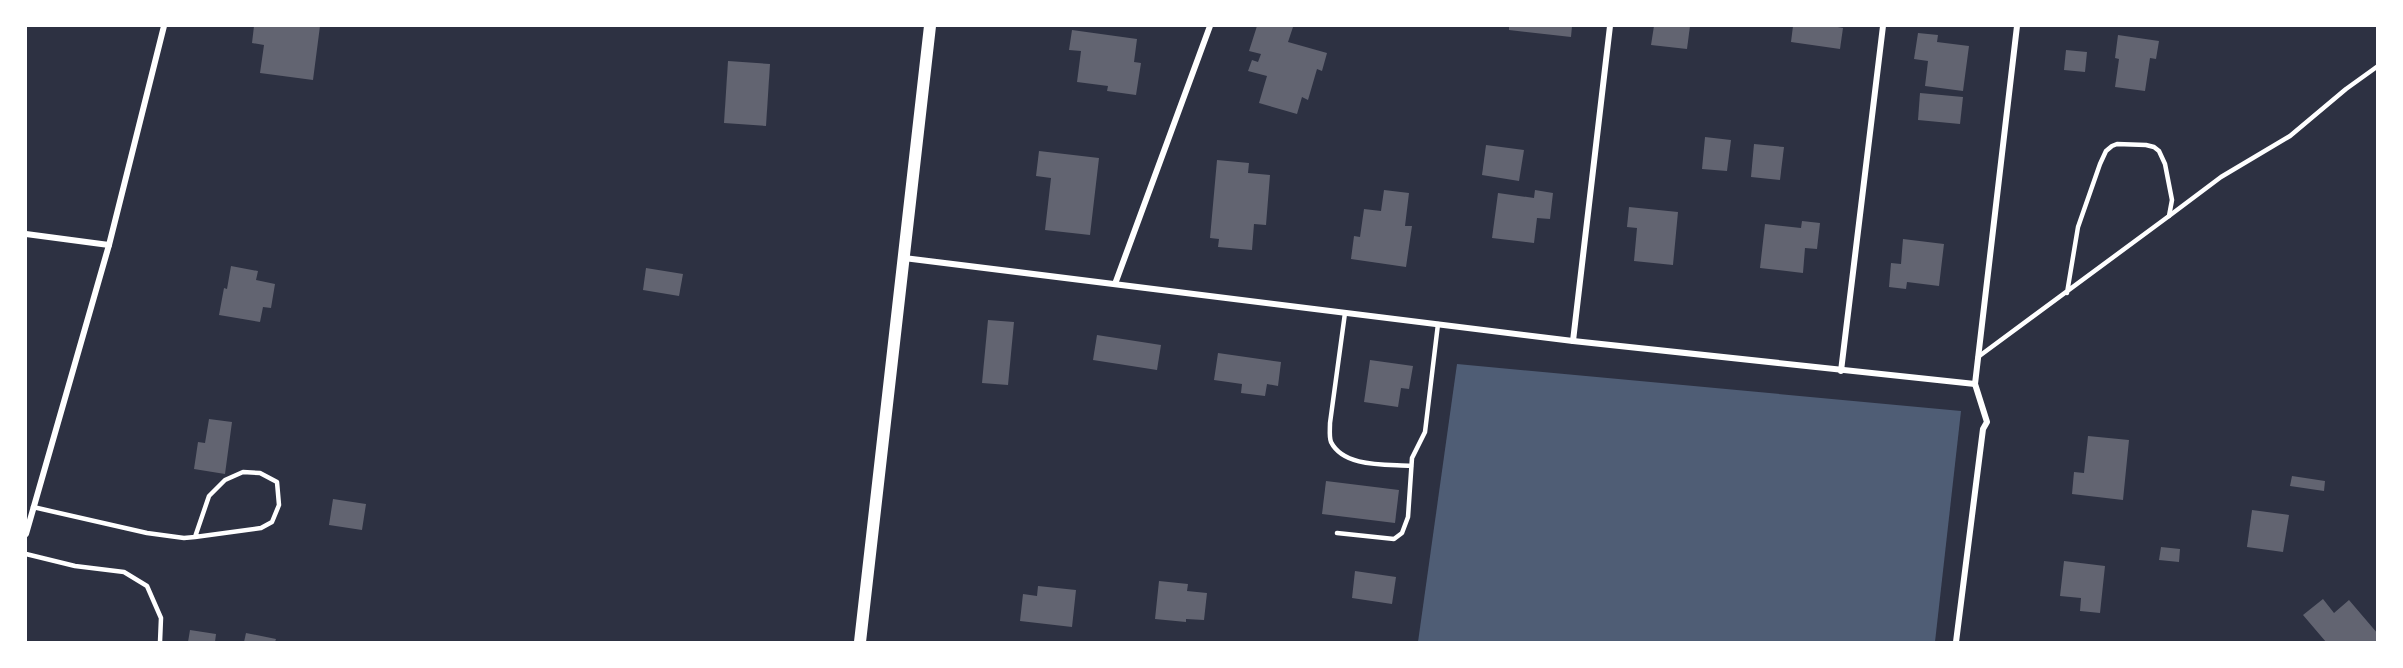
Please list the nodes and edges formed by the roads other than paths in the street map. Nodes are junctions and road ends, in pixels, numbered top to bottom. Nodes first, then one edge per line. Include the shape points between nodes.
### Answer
1 (164, 26) edge
2 (930, 26) edge
3 (1210, 26) edge
4 (1610, 26) edge
5 (1882, 26) edge
6 (2017, 26) edge
7 (2378, 66) edge
8 (2169, 216) junction
9 (26, 234) edge
10 (109, 245) junction
11 (904, 258) junction
12 (1115, 284) junction
13 (2067, 293) junction
14 (1345, 313) junction
15 (1437, 324) junction
16 (1574, 341) junction
17 (1978, 357) junction
18 (1840, 371) junction
19 (1975, 384) junction
20 (1411, 466) junction
21 (33, 507) junction
22 (1337, 533) dead end
23 (26, 534) edge
24 (195, 537) junction
25 (26, 554) edge
26 (160, 642) edge
27 (860, 642) edge
28 (1956, 642) edge

1 - 10 street
2 - 11 main road
3 - 12 street
4 - 16 street
5 - 18 street
6 - 17 street
7 - 8 lane via 2290,136 2221,177
8 - 13 lane
8 - 13 lane via 2172,200 2159,151 2146,145 2112,146 2100,164 2078,227
9 - 10 street
10 - 21 street
11 - 12 street
11 - 27 main road
12 - 14 street
13 - 17 lane
14 - 15 street
14 - 20 lane via 1330,440 1350,460
15 - 16 street
15 - 20 lane via 1425,432
16 - 18 street
17 - 19 street
18 - 19 street
19 - 28 street via 1987,422
20 - 22 lane via 1408,517 1402,533 1394,539
21 - 23 street
21 - 24 lane via 147,533
24 - 24 lane via 261,528 272,522 279,505 277,482 260,473 243,472 225,480 209,496
25 - 26 lane via 124,572 147,586 161,618

